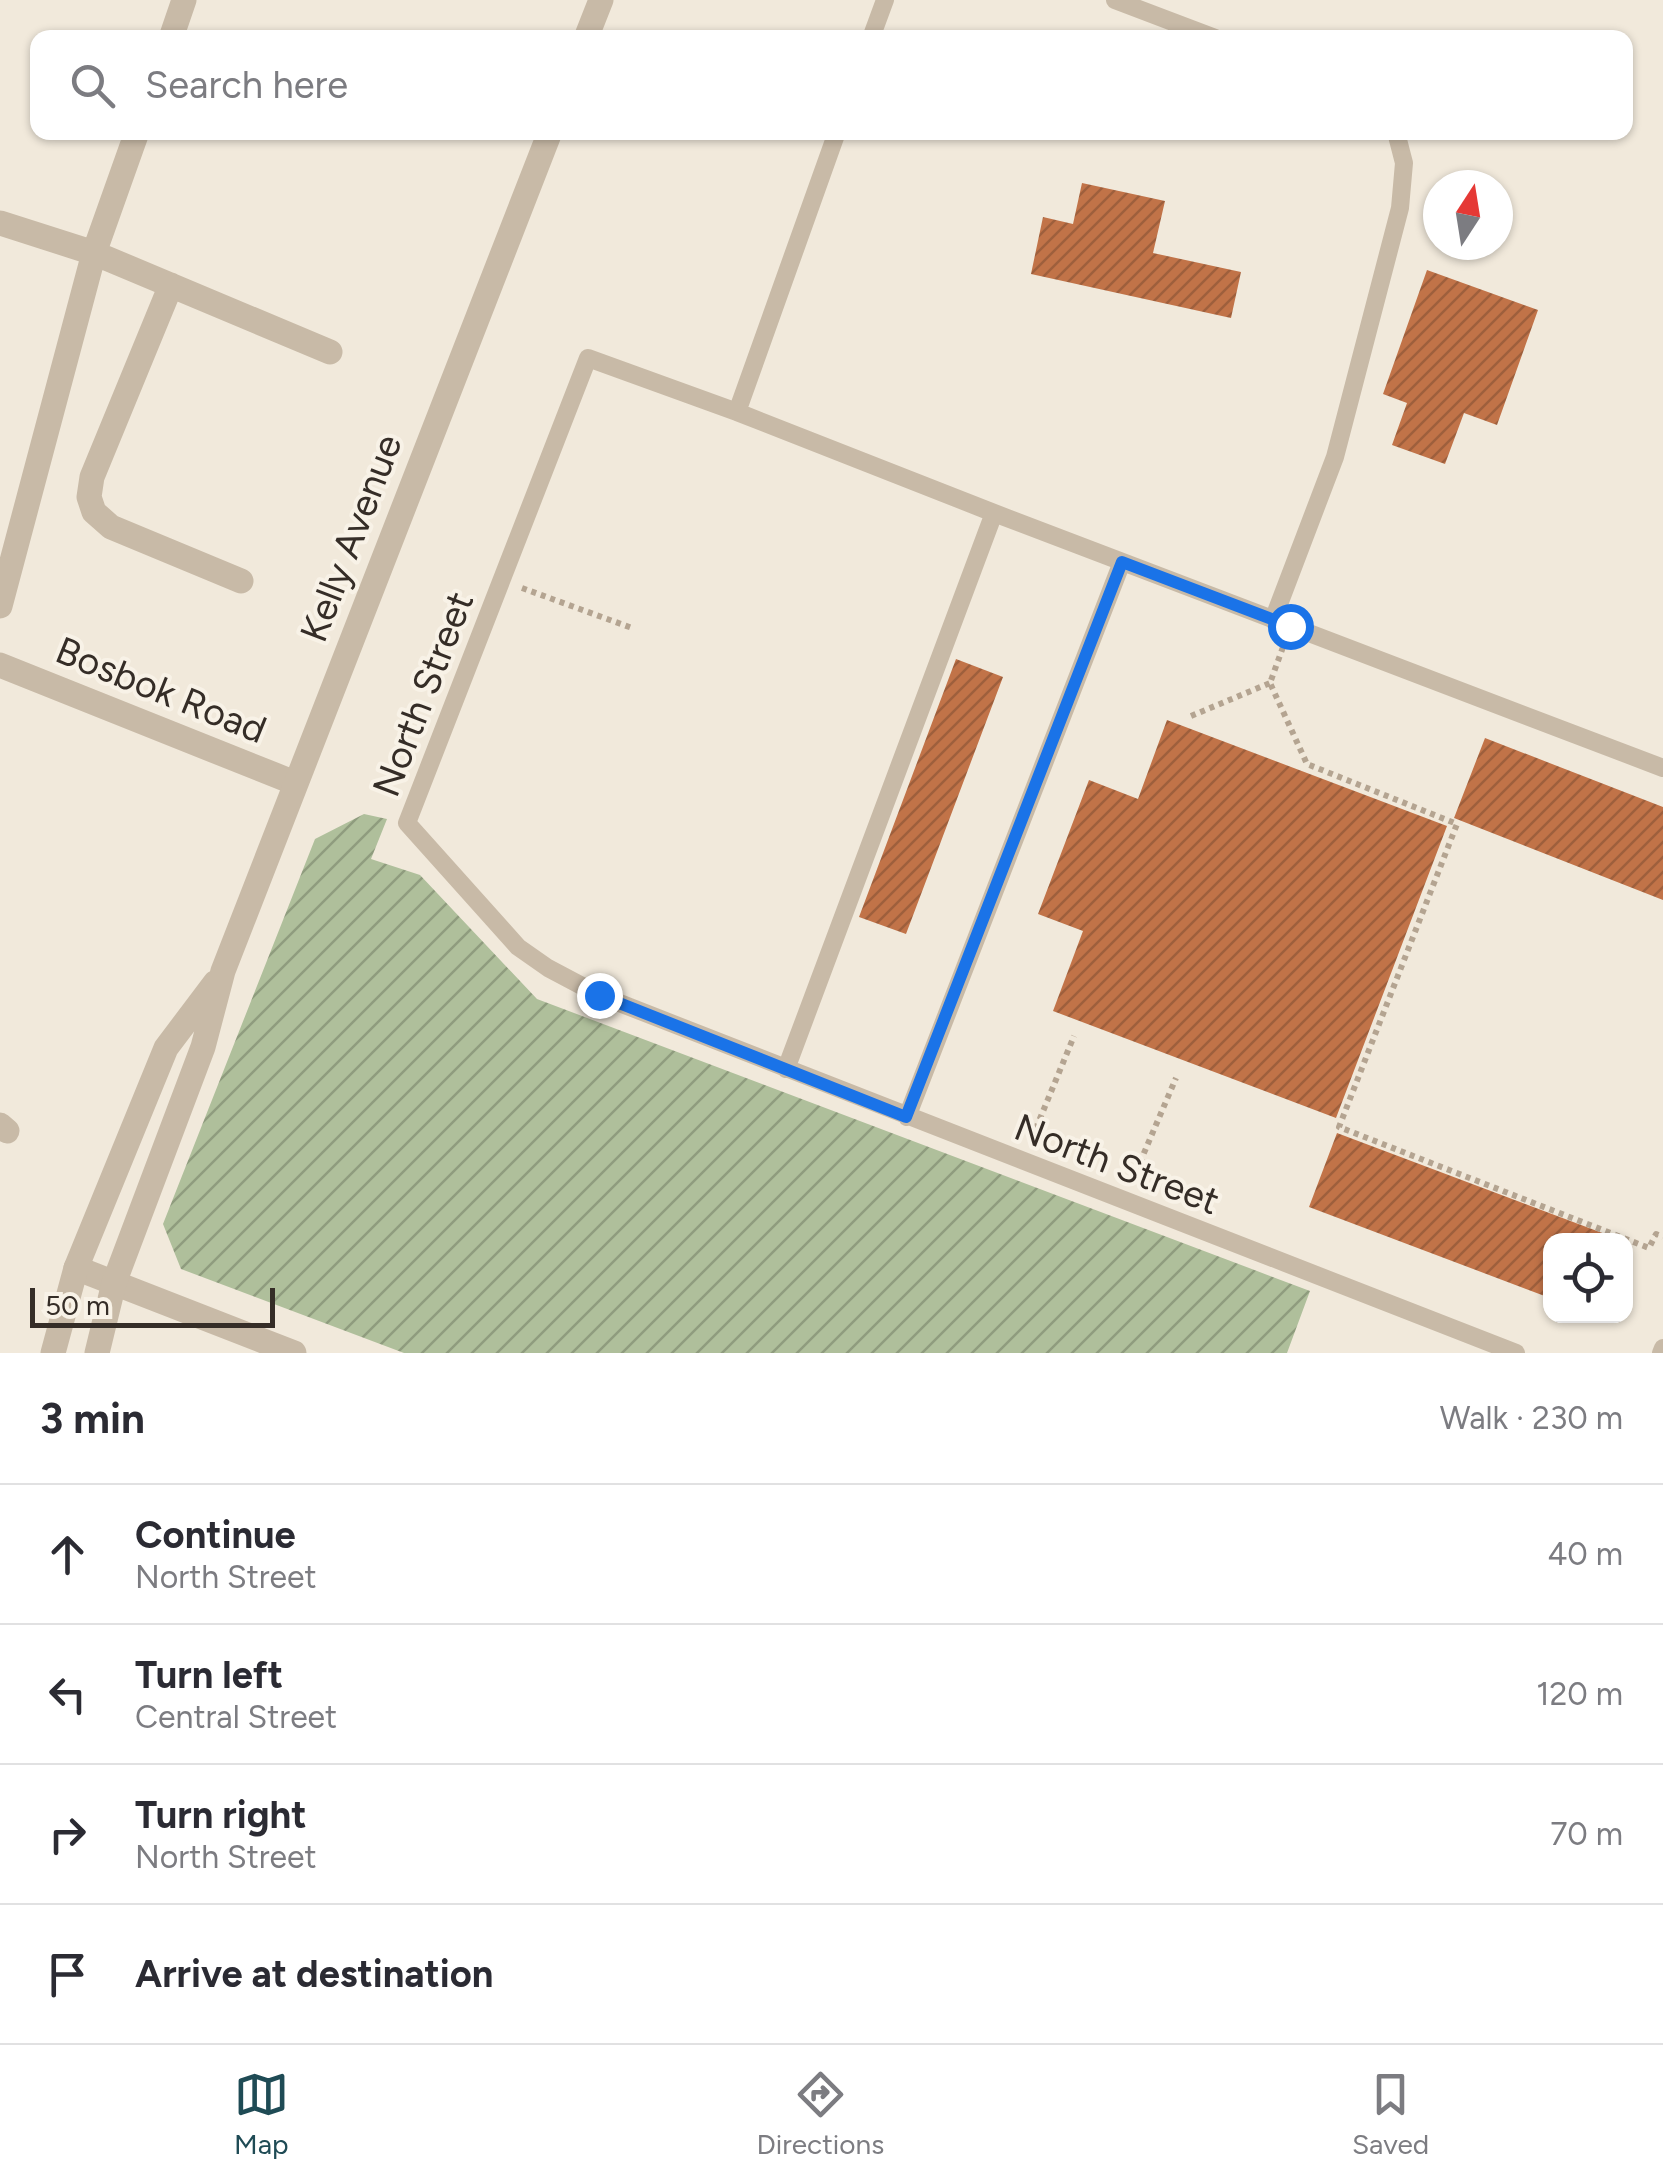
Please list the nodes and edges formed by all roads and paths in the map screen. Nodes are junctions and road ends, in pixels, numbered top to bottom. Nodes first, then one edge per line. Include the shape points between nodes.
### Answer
1 (184, 0) edge
2 (601, 0) edge
3 (884, 0) edge
4 (1116, 0) edge
5 (174, 30) edge
6 (589, 30) edge
7 (874, 30) edge
8 (1194, 30) edge
9 (134, 140) edge
10 (547, 140) edge
11 (834, 140) edge
12 (1398, 140) edge
13 (0, 223) edge
14 (94, 253) junction
15 (172, 285) junction
16 (330, 352) dead end
17 (737, 412) junction
18 (994, 513) junction
19 (1122, 562) junction
20 (502, 580) junction
21 (241, 581) dead end
22 (0, 606) edge
23 (1282, 623) junction
24 (632, 628) dead end
25 (0, 665) edge
26 (1270, 683) junction
27 (1190, 716) dead end
28 (1663, 768) edge
29 (295, 783) junction
30 (224, 971) junction
31 (1074, 1036) dead end
32 (786, 1070) junction
33 (1176, 1078) dead end
34 (906, 1117) junction
35 (1022, 1162) junction
36 (1124, 1201) junction
37 (1663, 1237) edge
38 (76, 1268) junction
39 (114, 1282) junction
40 (53, 1353) edge
41 (96, 1353) edge
42 (294, 1353) edge
43 (1516, 1353) edge

1 - 5 street
2 - 6 street
3 - 7 lane
4 - 8 lane
9 - 14 street
10 - 29 street, Kelly Avenue
11 - 17 lane
12 - 23 lane via 1404,163 1400,208
13 - 14 street
14 - 15 street
14 - 22 street
15 - 16 street
15 - 21 street via 100,453 89,496 94,512 112,527
17 - 18 lane, North Street
17 - 20 lane, North Street via 588,358
18 - 19 lane, North Street
18 - 32 lane
19 - 23 lane, North Street
19 - 34 lane
20 - 24 path
20 - 32 lane, North Street via 408,823 518,947 548,968
23 - 26 path
23 - 28 lane, North Street
25 - 29 street, Bosbok Road
26 - 27 path
26 - 37 path via 1307,764 1457,824 1338,1127 1649,1248 1656,1234
29 - 30 street, Kelly Avenue
30 - 38 street, Kelly Avenue via 166,1048
30 - 39 street, Kelly Avenue via 203,1047
31 - 35 path
32 - 34 lane, North Street
33 - 36 path
34 - 35 lane, North Street
35 - 36 lane, North Street
36 - 43 lane, North Street
38 - 39 street
38 - 40 street, Kelly Avenue
39 - 41 street, Kelly Avenue
39 - 42 street

